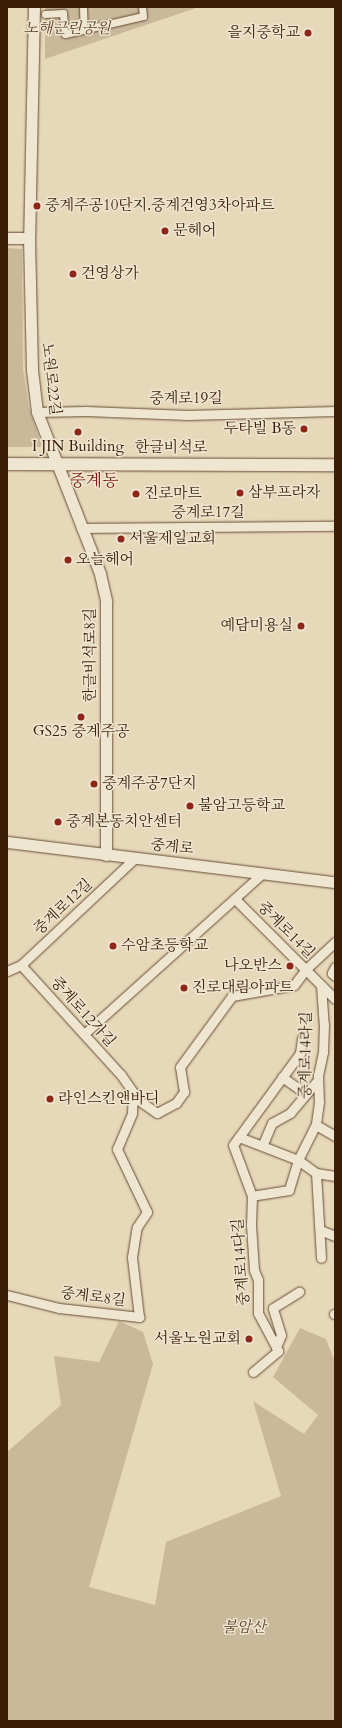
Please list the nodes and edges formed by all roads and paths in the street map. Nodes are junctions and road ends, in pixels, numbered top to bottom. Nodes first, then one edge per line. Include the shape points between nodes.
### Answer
1 (34, 7) edge
2 (83, 7) edge
3 (142, 7) edge
4 (45, 14) dead end
5 (84, 30) junction
6 (7, 238) edge
7 (29, 238) junction
8 (335, 411) edge
9 (37, 412) junction
10 (7, 464) edge
11 (56, 464) junction
12 (335, 465) edge
13 (335, 526) edge
14 (81, 528) junction
15 (7, 842) edge
16 (106, 855) junction
17 (135, 858) junction
18 (263, 873) junction
19 (335, 882) edge
20 (235, 898) junction
21 (334, 945) edge
22 (22, 965) junction
23 (335, 967) edge
24 (306, 970) junction
25 (7, 971) edge
26 (335, 976) edge
27 (321, 985) junction
28 (335, 999) edge
29 (84, 1034) junction
30 (302, 1038) dead end
31 (282, 1077) junction
32 (318, 1080) junction
33 (306, 1094) junction
34 (134, 1097) junction
35 (316, 1125) junction
36 (239, 1136) junction
37 (335, 1136) edge
38 (263, 1144) junction
39 (298, 1160) junction
40 (316, 1173) junction
41 (335, 1176) edge
42 (252, 1196) junction
43 (320, 1230) junction
44 (335, 1236) edge
45 (321, 1258) dead end
46 (299, 1292) dead end
47 (7, 1295) edge
48 (276, 1347) junction
49 (253, 1372) dead end

1 - 7 street, 노원로22길
2 - 5 street
3 - 5 street via 143,16
4 - 5 street via 63,13 65,34
6 - 7 street
7 - 9 street, 노원로22길 via 31,348
8 - 9 street, 중계로19길 via 188,415
9 - 11 street, 노원로22길
10 - 11 main road, 한글비석로
11 - 12 main road, 한글비석로
11 - 14 street, 한글비석로8길
13 - 14 street, 중계로17길
14 - 16 street, 한글비석로8길 via 100,574 106,601
15 - 16 street, 중계로
16 - 17 street, 중계로
17 - 18 street, 중계로
17 - 22 street, 중계로12길
18 - 19 street, 중계로
18 - 20 street
20 - 24 street, 중계로14길
20 - 29 street
21 - 24 street
22 - 25 street, 중계로12길
22 - 29 street, 중계로12가길
23 - 26 street via 332,973
24 - 27 street, 중계로14길
24 - 34 street via 294,985 232,996 180,1067 184,1092 176,1103 157,1113
27 - 28 street, 중계로14길
27 - 32 street, 중계로14라길 via 323,1052
29 - 34 street, 중계로12가길 via 124,1078
30 - 31 street, 중계로14다길 via 300,1053
31 - 33 street
31 - 36 street, 중계로14다길
32 - 33 street
32 - 35 street, 중계로14라길
33 - 38 street via 290,1113 272,1122
34 - 47 street, 중계로8길 via 132,1113 117,1149 146,1212 138,1227 132,1256 139,1317 59,1308
35 - 37 street
35 - 39 street, 중계로14라길
36 - 38 street
36 - 42 street, 중계로14다길 via 233,1145
38 - 39 street
39 - 40 street
39 - 42 street, 중계로14라길 via 289,1190
40 - 41 street
40 - 43 street
42 - 48 street, 중계로14다길 via 250,1224 254,1270 258,1280 258,1313
43 - 44 street
43 - 45 street
46 - 48 street, 중계로14다길 via 273,1308 281,1335
48 - 49 street, 중계로14다길 via 278,1351

